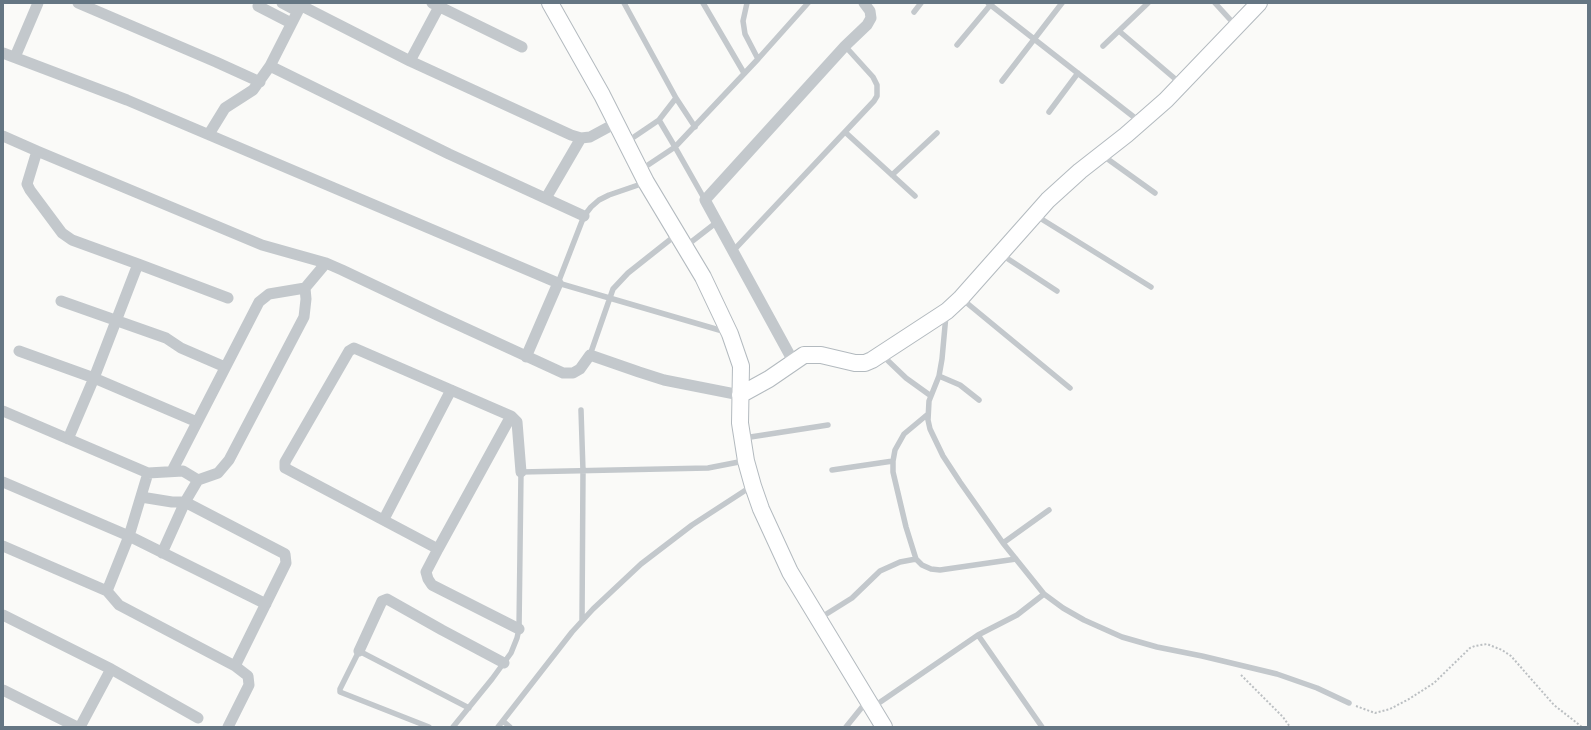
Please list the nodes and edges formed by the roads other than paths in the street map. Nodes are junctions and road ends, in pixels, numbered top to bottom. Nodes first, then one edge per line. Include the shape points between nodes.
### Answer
1 (38, 3) edge
2 (78, 3) edge
3 (282, 3) edge
4 (550, 3) edge
5 (624, 3) edge
6 (703, 3) edge
7 (747, 3) edge
8 (808, 3) edge
9 (864, 3) edge
10 (921, 3) edge
11 (1062, 3) edge
12 (1148, 3) edge
13 (1214, 3) edge
14 (1259, 3) edge
15 (438, 4) edge
16 (990, 4) edge
17 (258, 6) dead end
18 (300, 6) edge
19 (914, 12) dead end
20 (291, 23) junction
21 (1237, 27) junction
22 (1119, 31) junction
23 (1034, 39) junction
24 (957, 45) dead end
25 (845, 46) junction
26 (1103, 46) dead end
27 (522, 47) dead end
28 (3, 53) edge
29 (15, 57) junction
30 (758, 59) junction
31 (410, 62) junction
32 (270, 66) junction
33 (744, 73) junction
34 (1078, 73) junction
35 (1002, 81) dead end
36 (260, 82) junction
37 (1181, 84) junction
38 (676, 98) junction
39 (1049, 112) dead end
40 (659, 120) junction
41 (1141, 122) junction
42 (616, 123) junction
43 (695, 127) junction
44 (845, 132) junction
45 (937, 133) dead end
46 (209, 134) junction
47 (3, 136) edge
48 (581, 138) junction
49 (627, 142) junction
50 (675, 147) junction
51 (37, 151) junction
52 (1102, 154) junction
53 (892, 175) junction
54 (643, 176) junction
55 (1155, 193) dead end
56 (915, 196) dead end
57 (546, 198) junction
58 (705, 200) junction
59 (1034, 215) junction
60 (584, 216) junction
61 (717, 222) junction
62 (682, 240) junction
63 (733, 251) junction
64 (999, 253) junction
65 (326, 263) junction
66 (138, 264) junction
67 (558, 283) junction
68 (1151, 287) dead end
69 (305, 288) junction
70 (1057, 291) dead end
71 (228, 298) dead end
72 (609, 298) junction
73 (961, 298) junction
74 (61, 301) dead end
75 (946, 311) junction
76 (116, 320) junction
77 (730, 334) junction
78 (19, 351) dead end
79 (590, 354) junction
80 (882, 355) junction
81 (526, 357) junction
82 (794, 361) junction
83 (225, 367) junction
84 (939, 376) junction
85 (94, 378) junction
86 (1070, 388) dead end
87 (451, 390) junction
88 (740, 395) junction
89 (931, 396) junction
90 (979, 400) dead end
91 (581, 410) dead end
92 (3, 411) edge
93 (928, 414) junction
94 (511, 416) junction
95 (197, 422) junction
96 (828, 425) dead end
97 (68, 439) junction
98 (742, 439) junction
99 (746, 461) junction
100 (893, 461) junction
101 (832, 470) dead end
102 (172, 471) junction
103 (583, 471) junction
104 (521, 472) junction
105 (148, 473) junction
106 (198, 480) junction
107 (3, 482) edge
108 (752, 486) junction
109 (141, 497) junction
110 (185, 502) junction
111 (1049, 510) dead end
112 (384, 519) junction
113 (129, 536) junction
114 (1003, 543) junction
115 (3, 546) edge
116 (438, 549) junction
117 (162, 553) junction
118 (916, 559) junction
119 (1016, 559) junction
120 (107, 591) junction
121 (1044, 594) junction
122 (266, 604) junction
123 (3, 615) edge
124 (819, 619) junction
125 (582, 620) junction
126 (519, 629) junction
127 (978, 635) junction
128 (359, 651) junction
129 (504, 663) junction
130 (235, 666) junction
131 (111, 669) junction
132 (3, 690) edge
133 (870, 703) junction
134 (1349, 703) road end
135 (469, 708) junction
136 (198, 718) dead end
137 (502, 721) junction
138 (79, 727) edge
139 (228, 727) edge
140 (428, 727) edge
141 (453, 727) edge
142 (498, 727) edge
143 (510, 727) edge
144 (846, 727) edge
145 (884, 727) edge
146 (1042, 727) edge

1 - 29 street
2 - 36 street
3 - 18 street
4 - 42 street
5 - 38 lane
6 - 33 lane
7 - 30 lane via 743,21 745,34
8 - 30 lane
9 - 25 street via 870,11 871,18
10 - 19 lane
11 - 23 lane
12 - 22 lane
13 - 21 lane
14 - 21 street
15 - 27 street
15 - 31 street
16 - 23 lane
16 - 24 lane
17 - 20 street
18 - 20 street
18 - 31 street
20 - 32 street
21 - 37 street
22 - 26 lane
22 - 37 lane
23 - 34 lane
23 - 35 lane
25 - 44 lane via 873,77 878,91 874,101
25 - 58 street
28 - 29 street
29 - 46 street
30 - 33 lane
31 - 48 street via 562,133
32 - 36 street
32 - 57 street via 449,154
33 - 43 lane
34 - 39 lane
34 - 41 lane
36 - 46 street via 226,108
37 - 41 street
38 - 40 lane
38 - 43 lane
40 - 49 lane
40 - 50 lane
41 - 52 street
42 - 48 street via 590,137
42 - 49 street
43 - 50 lane
44 - 53 lane
44 - 63 lane
45 - 53 lane
46 - 67 street
47 - 51 street
48 - 57 street
49 - 54 street
50 - 54 lane
50 - 58 lane
51 - 65 street via 262,245
51 - 66 street via 27,184 62,233 72,240
52 - 55 lane
52 - 59 street via 1062,186
53 - 56 lane
54 - 60 lane via 599,200
54 - 62 street
57 - 60 street
58 - 61 street
59 - 64 street
59 - 68 lane
60 - 67 lane
61 - 62 lane
61 - 63 street
62 - 72 lane via 628,272
62 - 77 street
63 - 82 street
64 - 70 lane
64 - 73 street
65 - 69 street
65 - 81 street
66 - 71 street
66 - 76 street
67 - 72 lane
67 - 81 street
69 - 83 street via 269,294 259,302
69 - 106 street via 304,317 229,460 218,473
72 - 77 lane
72 - 79 lane
73 - 75 street
73 - 86 lane
74 - 76 street
75 - 80 street
75 - 84 lane
76 - 83 street via 166,338 181,348
76 - 85 street
77 - 88 street via 741,366
78 - 85 street
79 - 81 street via 580,369 573,373 562,372
79 - 88 street via 664,380
80 - 82 street via 865,363 812,354
80 - 89 lane via 906,378
82 - 88 street
83 - 95 street
84 - 89 lane
84 - 90 lane via 960,385
85 - 95 street
85 - 97 street
87 - 94 street
87 - 112 street
87 - 112 street via 354,348 349,351 286,462 285,468
88 - 98 street
89 - 93 lane
91 - 103 lane
92 - 97 street
93 - 100 lane via 904,434 895,450
93 - 114 lane via 930,429 943,456
94 - 104 street via 517,422
94 - 116 street
95 - 102 street
96 - 98 lane
97 - 105 street
98 - 99 street
99 - 103 lane via 708,468
99 - 108 street
100 - 101 lane
100 - 118 lane via 906,527
102 - 105 street
102 - 106 street via 183,471
103 - 104 lane
103 - 125 lane
104 - 126 lane
105 - 109 street
106 - 110 street
107 - 113 street
108 - 124 street via 790,572
108 - 125 lane via 692,525 642,564
109 - 110 street
109 - 113 street
110 - 117 street
110 - 122 street via 285,554 286,563
111 - 114 lane
112 - 116 street
113 - 117 street
113 - 120 street
114 - 119 lane
115 - 120 street
116 - 126 street via 426,572 432,585
117 - 122 street
118 - 119 lane via 922,565 940,570
118 - 124 lane via 890,565 880,571 852,598
119 - 121 lane
120 - 130 street via 119,605
121 - 127 lane via 1017,615
121 - 134 lane via 1084,620 1122,637 1300,682
122 - 130 street
123 - 131 street
124 - 133 street
125 - 137 lane
126 - 129 lane via 515,645
127 - 133 lane
127 - 146 lane
128 - 129 street via 382,601 387,599
128 - 135 lane
128 - 140 lane via 340,692
129 - 135 lane
130 - 139 street via 248,676 249,685
131 - 136 street
131 - 138 street
132 - 138 street
133 - 144 lane
133 - 145 street
135 - 141 lane
137 - 142 lane
137 - 143 lane

